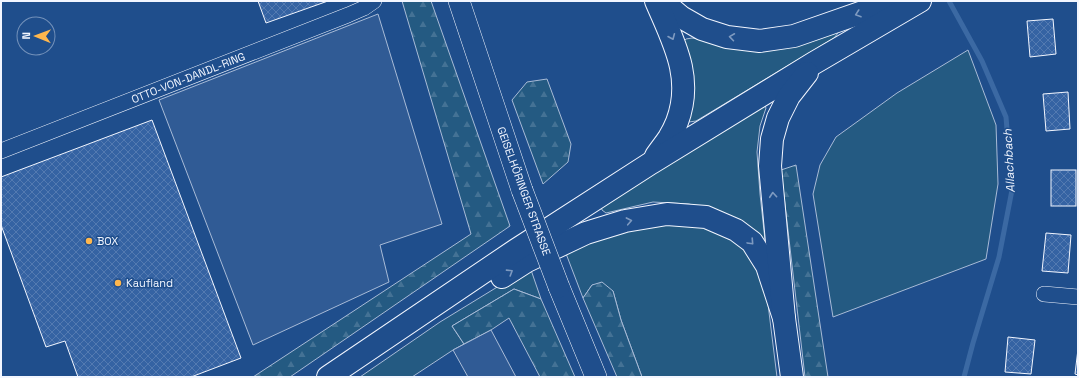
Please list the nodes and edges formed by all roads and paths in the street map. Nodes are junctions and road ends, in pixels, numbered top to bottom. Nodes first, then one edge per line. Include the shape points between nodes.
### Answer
1 (374, 1) edge
2 (459, 1) edge
3 (656, 1) edge
4 (662, 1) edge
5 (909, 1) edge
6 (920, 1) edge
7 (814, 63) junction
8 (1, 151) edge
9 (650, 163) junction
10 (1044, 294) dead end
11 (1078, 297) edge
12 (784, 318) junction
13 (401, 328) junction
14 (328, 377) edge
15 (596, 377) edge
16 (792, 377) edge

1 - 8 street, OTTO-VON-DANDL-RING via 364,8
2 - 15 main road, GEISELHÖRINGER STRASSE, bridge via 522,190
3 -> 9 main road via 680,59 684,88 683,102 670,138
5 -> 4 main road via 880,6 794,36 760,41 728,37 702,29 681,17
6 - 7 main road
7 - 9 main road
12 -> 7 main road via 770,166 772,139 778,118 789,96
9 - 13 main road
10 - 11 street
13 -> 12 main road via 469,297 527,261 586,233 625,221 667,214 706,217 736,230 752,242 767,266
12 - 16 main road
13 - 14 main road

